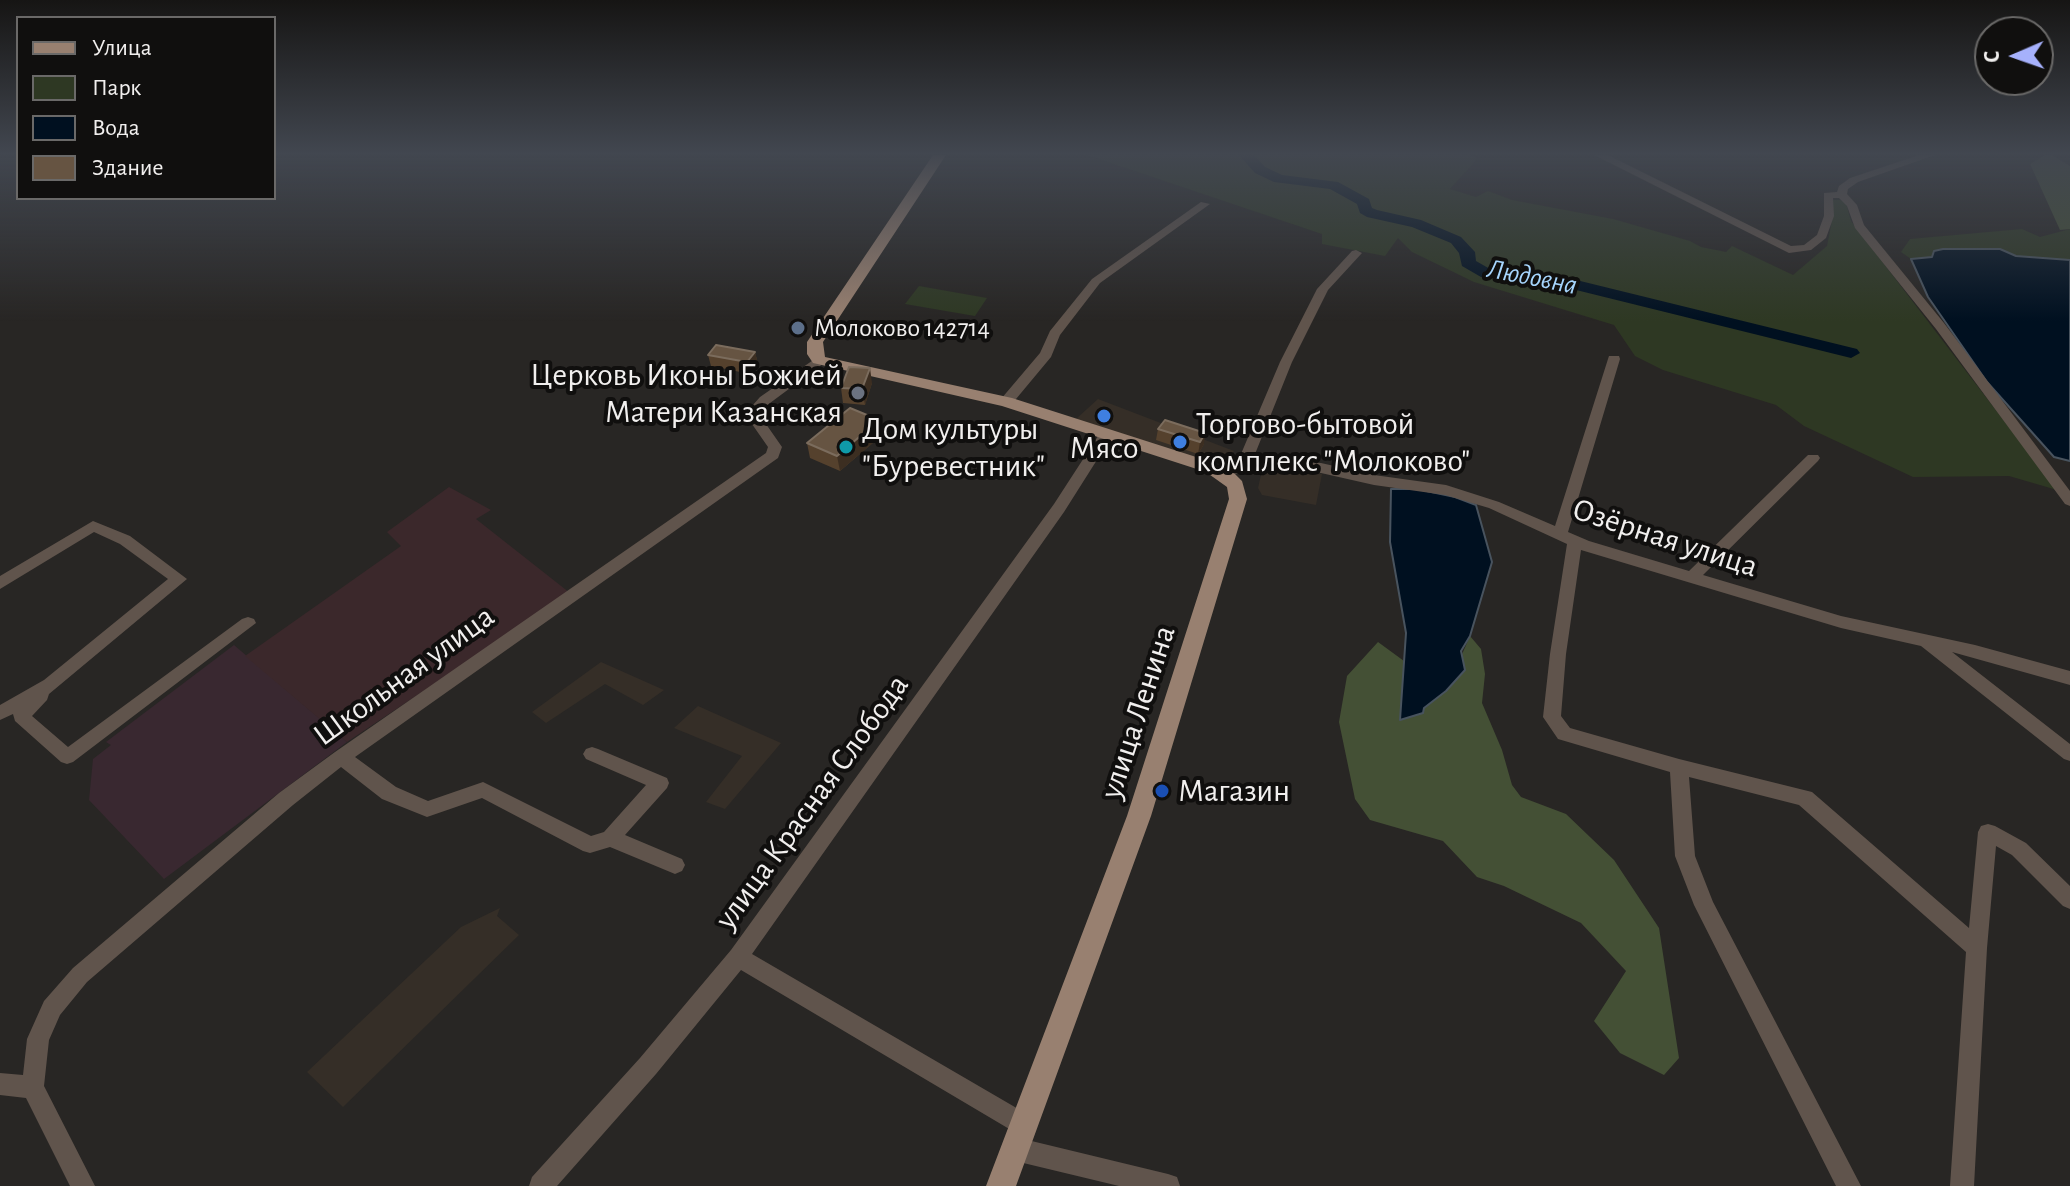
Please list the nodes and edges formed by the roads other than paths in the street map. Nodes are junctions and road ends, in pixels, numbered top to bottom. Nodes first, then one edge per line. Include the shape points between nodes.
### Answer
1 (903, 210) edge
2 (1196, 210) edge
3 (1710, 210) edge
4 (1829, 210) edge
5 (1854, 210) edge
6 (1356, 253) dead end
7 (1614, 359) dead end
8 (819, 360) junction
9 (1006, 402) junction
10 (1107, 433) junction
11 (1813, 458) dead end
12 (1234, 469) junction
13 (2070, 501) edge
14 (1568, 538) junction
15 (1692, 577) junction
16 (0, 583) edge
17 (248, 623) dead end
18 (1924, 640) junction
19 (2070, 678) edge
20 (50, 685) junction
21 (0, 713) edge
22 (592, 754) dead end
23 (2070, 754) edge
24 (341, 757) junction
25 (1679, 767) junction
26 (611, 838) junction
27 (675, 865) dead end
28 (2070, 900) edge
29 (1977, 948) junction
30 (738, 957) junction
31 (0, 1084) edge
32 (33, 1087) junction
33 (1024, 1125) junction
34 (1015, 1149) junction
35 (83, 1186) edge
36 (541, 1186) edge
37 (1001, 1186) edge
38 (1168, 1186) edge
39 (1849, 1186) edge
40 (1962, 1186) edge

1 - 8 main road via 815,342
2 - 9 street via 1096,281
3 - 4 street via 1789,250 1807,248 1822,236
5 - 13 street via 1859,226
6 - 12 street via 1323,289
7 - 14 street
8 - 9 main road
8 - 24 street, Школьная улица via 752,414 775,447 773,455
9 - 10 main road
10 - 12 main road
10 - 30 street, улица Красная Слобода
11 - 15 street
12 - 14 street, Озёрная улица via 1270,463 1321,468 1446,490
12 - 33 main road, улица Ленина via 1234,514 1139,816
14 - 15 street, Озёрная улица
14 - 25 street via 1552,717 1564,734
15 - 18 street, Озёрная улица via 1841,622
16 - 20 street via 93,526 125,540 179,579
17 - 20 street via 67,757 21,716
18 - 19 street, Озёрная улица
18 - 23 street
20 - 21 street
22 - 26 street via 660,783
24 - 26 street via 389,793 427,809 483,790 590,845
24 - 32 street, Школьная улица via 80,975 52,1008 38,1039
25 - 29 street via 1805,798
25 - 39 street via 1685,856 1704,905
26 - 27 street
28 - 29 street via 2019,849 1988,832
29 - 40 street
30 - 33 street
30 - 36 street, улица Красная Слобода
31 - 32 street
32 - 35 street
33 - 34 main road, улица Ленина
34 - 37 main road, улица Ленина
34 - 38 street

